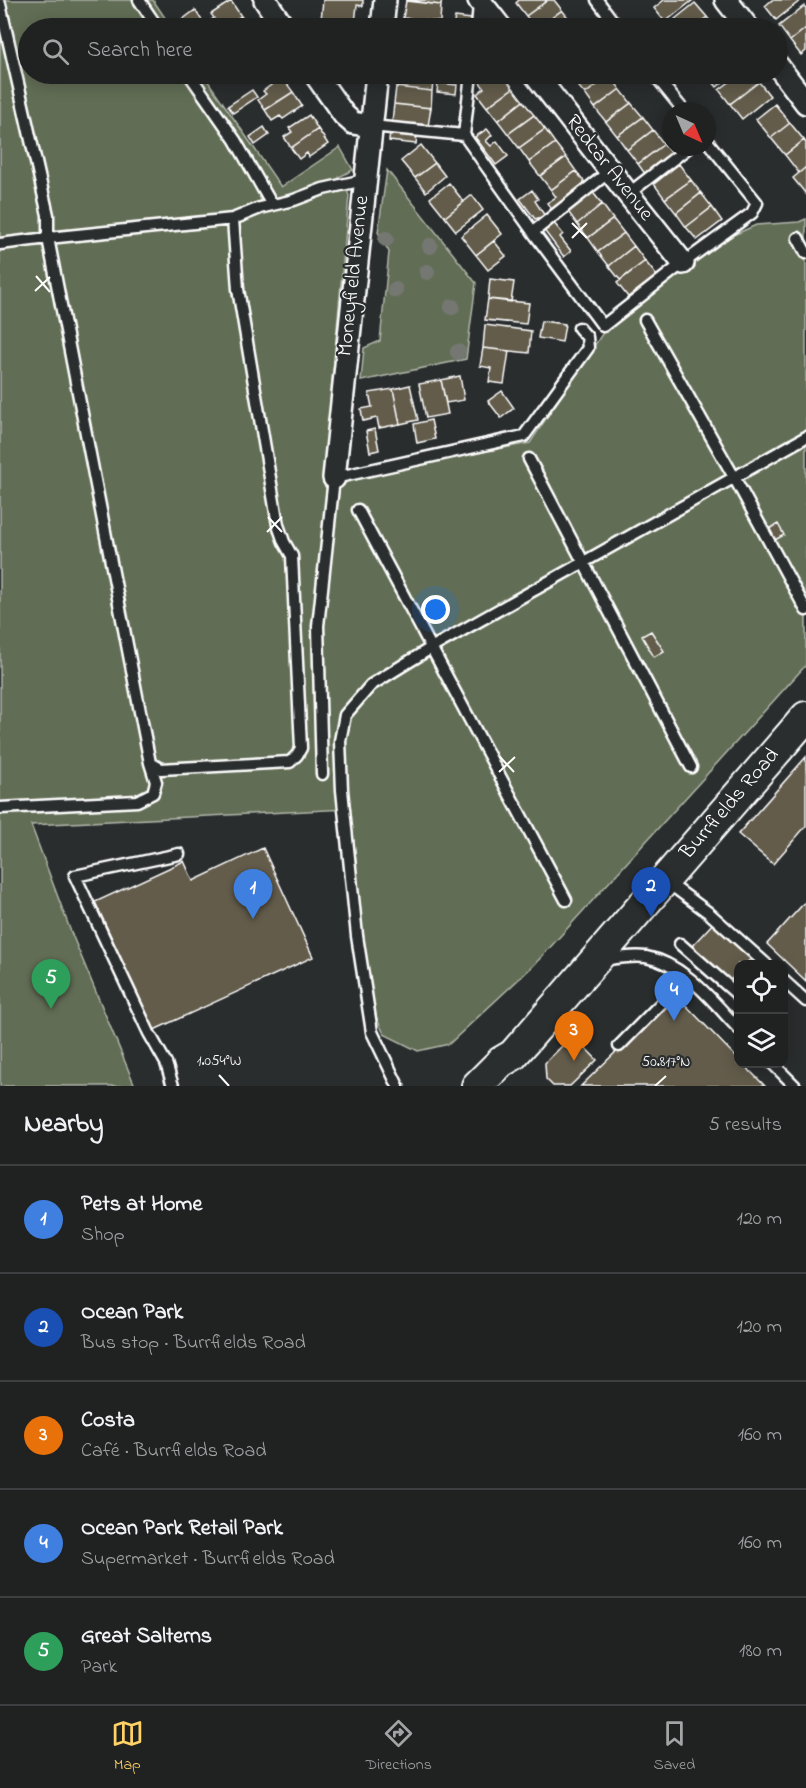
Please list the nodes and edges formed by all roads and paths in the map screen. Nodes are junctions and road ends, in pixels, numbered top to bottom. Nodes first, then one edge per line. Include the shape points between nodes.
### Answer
1 (138, 0) edge
2 (265, 0) edge
3 (386, 0) edge
4 (480, 0) edge
5 (597, 0) edge
6 (726, 0) edge
7 (0, 4) edge
8 (151, 18) edge
9 (277, 18) edge
10 (383, 18) edge
11 (478, 18) edge
12 (494, 18) edge
13 (611, 18) edge
14 (740, 18) edge
15 (788, 80) edge
16 (18, 83) edge
17 (18, 84) edge
18 (196, 84) edge
19 (322, 84) edge
20 (376, 84) edge
21 (470, 84) edge
22 (545, 84) edge
23 (662, 84) edge
24 (677, 102) edge
25 (806, 103) edge
26 (371, 126) junction
27 (464, 135) junction
28 (716, 152) edge
29 (677, 156) edge
30 (610, 171) junction
31 (364, 180) junction
32 (628, 194) junction
33 (272, 205) junction
34 (232, 219) junction
35 (533, 232) junction
36 (48, 238) junction
37 (798, 238) dead end
38 (0, 244) edge
39 (806, 253) edge
40 (684, 263) junction
41 (645, 320) dead end
42 (579, 328) dead end
43 (806, 437) edge
44 (529, 459) dead end
45 (734, 477) junction
46 (334, 478) junction
47 (358, 510) dead end
48 (584, 562) junction
49 (806, 610) edge
50 (431, 648) junction
51 (806, 717) edge
52 (150, 763) junction
53 (691, 767) dead end
54 (322, 774) dead end
55 (0, 808) edge
56 (179, 854) dead end
57 (664, 880) junction
58 (566, 900) dead end
59 (680, 944) dead end
60 (761, 960) edge
61 (595, 961) junction
62 (687, 977) junction
63 (788, 985) edge
64 (734, 991) edge
65 (806, 1001) edge
66 (734, 1024) edge
67 (619, 1046) dead end
68 (513, 1055) junction
69 (777, 1068) edge
70 (173, 1086) edge
71 (398, 1086) edge
72 (477, 1086) edge
73 (498, 1086) edge
74 (795, 1086) edge

1 - 8 lane
2 - 9 street
3 - 10 street
4 - 11 lane
4 - 12 street
5 - 13 lane
6 - 14 street
7 - 16 lane
15 - 25 street
17 - 36 lane via 48,215
18 - 33 lane via 235,140
19 - 26 street via 353,123
20 - 26 street, Moneyfield Avenue
21 - 27 lane
22 - 30 street, Redcar Avenue
23 - 24 lane
26 - 27 lane
26 - 31 street, Moneyfield Avenue
27 - 35 lane
28 - 40 lane via 757,203 752,213
29 - 32 lane
30 - 32 street, Redcar Avenue
30 - 35 lane
31 - 33 lane
31 - 46 street, Moneyfield Avenue
32 - 40 street, Redcar Avenue
33 - 34 lane
34 - 36 lane
34 - 52 lane via 238,289 278,525 292,556 301,748 290,762 160,769
35 - 40 lane via 603,326
36 - 38 lane
36 - 52 lane
37 - 39 lane
41 - 45 lane
42 - 46 lane via 587,338 588,348 524,436
43 - 45 lane
44 - 48 lane
45 - 48 lane
45 - 49 lane
46 - 54 lane via 318,626
47 - 50 lane
48 - 50 lane
48 - 53 lane
50 - 58 lane
50 - 71 lane via 372,685 345,715 340,741 357,936 372,1032
51 - 57 street, Burrfields Road
52 - 55 lane via 156,782 153,793 137,801
56 - 70 lane via 75,876 166,1063
57 - 60 lane via 709,913
57 - 61 street, Burrfields Road
59 - 64 lane
61 - 62 lane via 645,957 667,964
61 - 68 street, Burrfields Road
62 - 66 lane
62 - 67 lane
63 - 65 lane
68 - 72 street, Burrfields Road
68 - 73 street, Burrfields Road
69 - 74 lane

